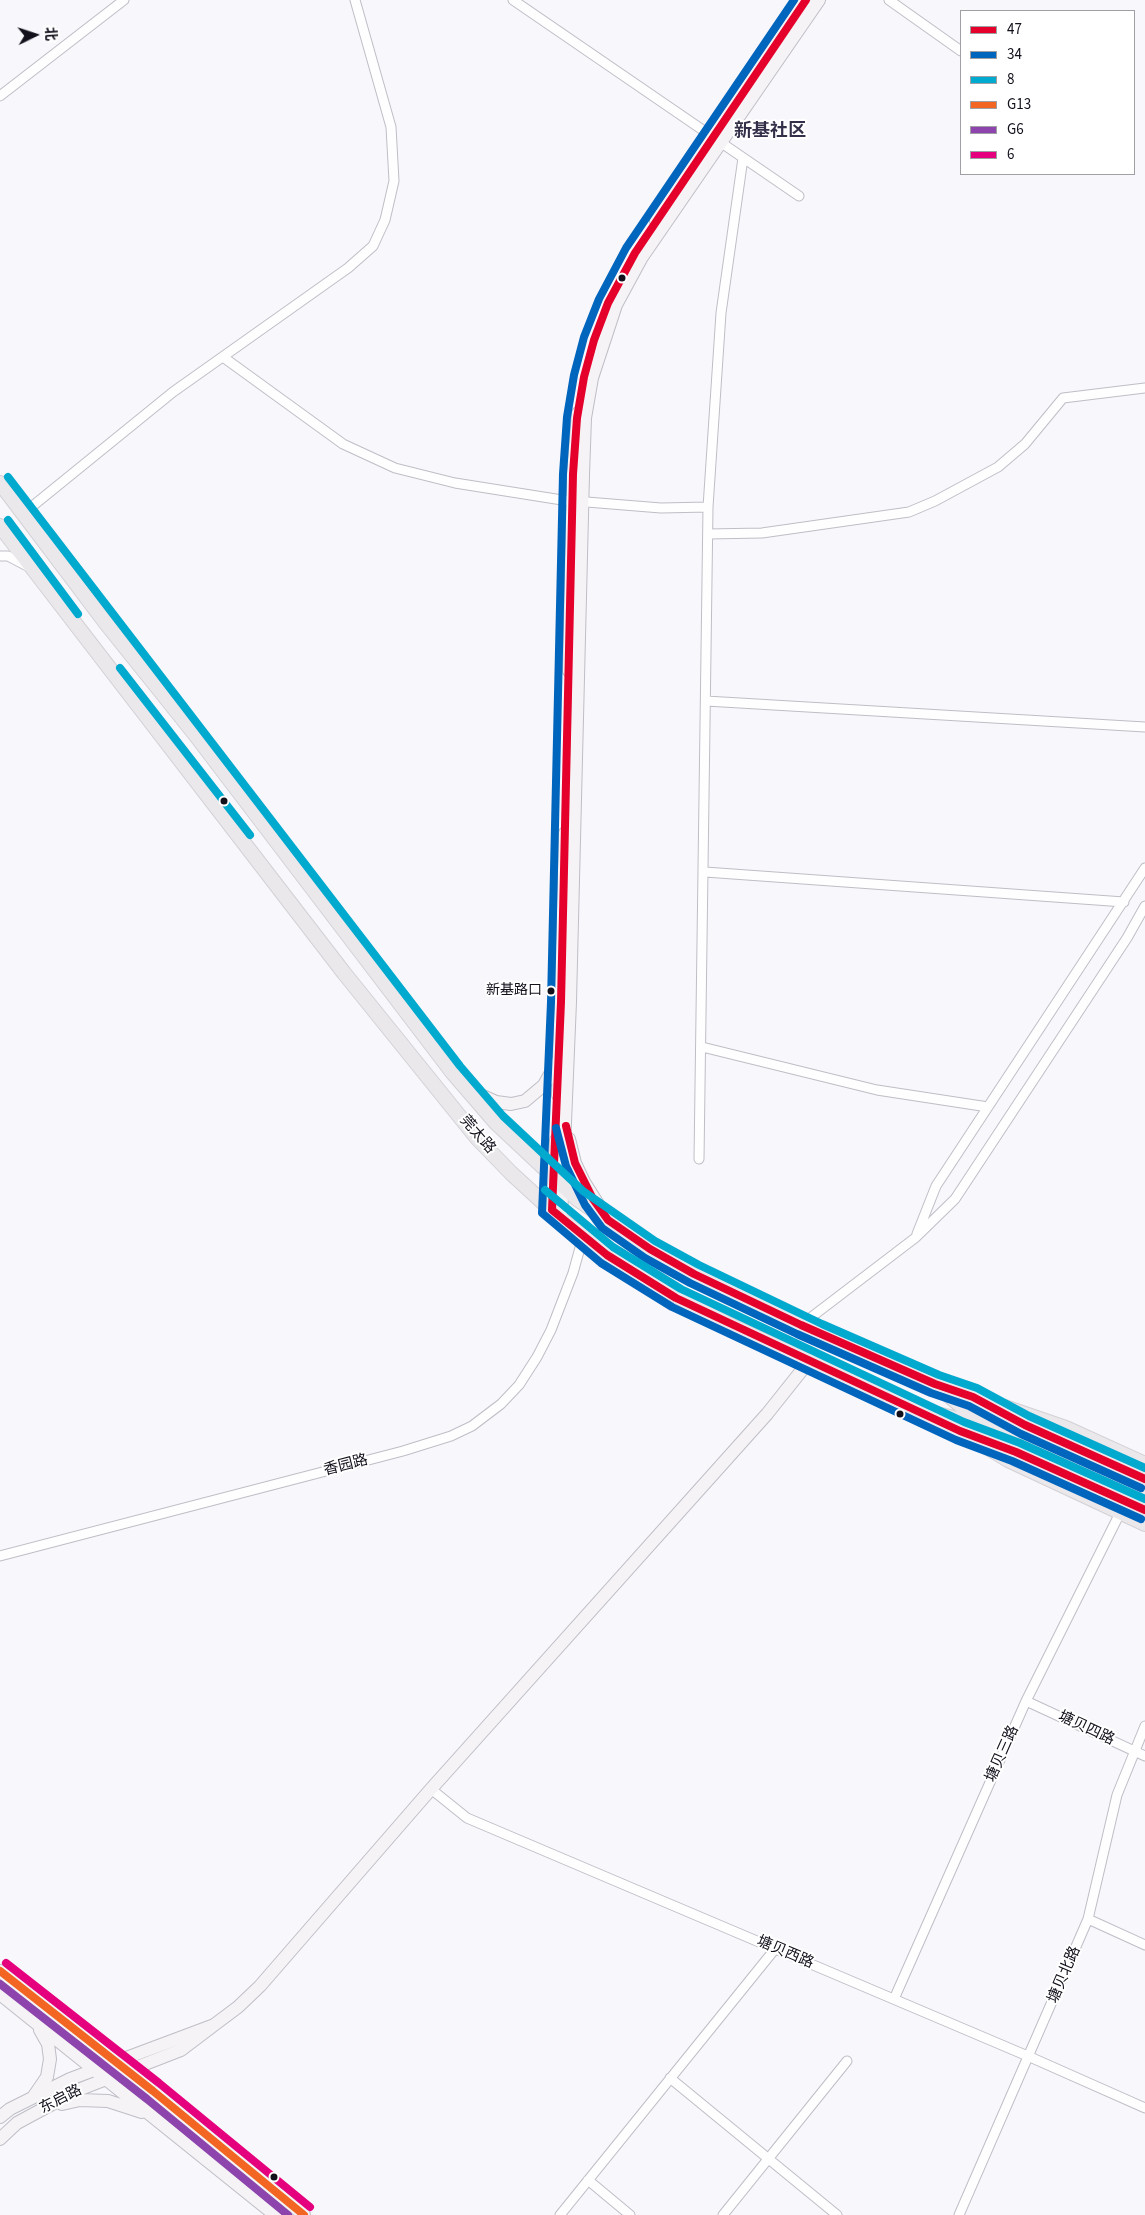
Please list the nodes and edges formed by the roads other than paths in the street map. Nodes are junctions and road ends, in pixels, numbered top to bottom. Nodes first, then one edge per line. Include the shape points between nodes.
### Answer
1 (124, 0) edge
2 (355, 0) edge
3 (513, 0) edge
4 (806, 0) edge
5 (819, 0) edge
6 (889, 0) edge
7 (960, 49) edge
8 (0, 96) edge
9 (717, 140) junction
10 (743, 158) junction
11 (799, 196) dead end
12 (223, 357) junction
13 (1145, 388) edge
14 (0, 483) edge
15 (577, 502) junction
16 (708, 507) junction
17 (24, 513) junction
18 (0, 526) edge
19 (708, 534) junction
20 (0, 556) edge
21 (33, 571) junction
22 (706, 701) junction
23 (1145, 727) edge
24 (1145, 868) edge
25 (704, 872) junction
26 (1124, 902) junction
27 (1145, 906) edge
28 (702, 1047) junction
29 (559, 1058) junction
30 (466, 1089) junction
31 (988, 1108) junction
32 (565, 1122) junction
33 (700, 1159) dead end
34 (558, 1182) junction
35 (557, 1214) junction
36 (608, 1220) junction
37 (583, 1237) junction
38 (915, 1238) junction
39 (801, 1325) junction
40 (810, 1360) junction
41 (935, 1384) junction
42 (973, 1397) junction
43 (921, 1411) junction
44 (960, 1431) junction
45 (1003, 1431) junction
46 (1145, 1464) edge
47 (1145, 1479) edge
48 (1145, 1496) edge
49 (1145, 1510) edge
50 (1120, 1513) junction
51 (1145, 1524) edge
52 (0, 1556) edge
53 (1026, 1701) junction
54 (1145, 1726) edge
55 (1133, 1751) junction
56 (1145, 1756) edge
57 (431, 1789) junction
58 (1088, 1920) junction
59 (1145, 1945) edge
60 (775, 1948) junction
61 (0, 1971) edge
62 (0, 1994) edge
63 (894, 1999) junction
64 (36, 2023) junction
65 (214, 2025) junction
66 (1030, 2057) junction
67 (847, 2061) dead end
68 (116, 2062) junction
69 (95, 2070) junction
70 (128, 2071) junction
71 (670, 2078) junction
72 (107, 2079) junction
73 (32, 2098) junction
74 (50, 2106) junction
75 (1145, 2108) edge
76 (153, 2116) junction
77 (0, 2117) edge
78 (0, 2138) edge
79 (768, 2158) junction
80 (588, 2180) junction
81 (275, 2215) edge
82 (304, 2215) edge
83 (560, 2215) edge
84 (630, 2215) edge
85 (722, 2215) edge
86 (837, 2215) edge
87 (959, 2215) edge

1 - 8 street
2 - 12 street via 391,127 394,181 385,220 373,246 348,268
3 - 9 street
4 - 9 street
5 - 9 street
6 - 7 street
9 - 10 street
9 - 15 street via 642,257 616,305 592,378
10 - 11 street
10 - 16 street via 721,313
12 - 15 street via 343,444 395,468 455,483
12 - 17 street via 173,392
13 - 19 street via 1063,398 1025,444 998,467 909,512 762,533
14 - 17 main road, 莞太路
15 - 16 street via 661,508
15 - 29 street
15 - 32 street
16 - 19 street
17 - 30 main road, 莞太路
18 - 21 main road, 莞太路
19 - 22 street
20 - 21 street via 20,561
21 - 35 main road, 莞太路 via 344,973 471,1130 511,1173
22 - 23 street
22 - 25 street
24 - 26 street
25 - 26 street
25 - 28 street
26 - 31 street
27 - 38 street via 956,1199
28 - 31 street via 877,1090
28 - 33 street
29 - 30 street via 544,1085 525,1101 511,1104 496,1102
29 - 34 street
30 - 34 main road, 莞太路 via 496,1123
31 - 38 street via 936,1186
32 - 34 street
32 - 36 street via 574,1163
34 - 35 street
34 - 36 main road, 莞太路
35 - 37 main road, 莞太路
36 - 39 main road, 莞太路 via 694,1274
37 - 40 main road, 莞太路 via 676,1298
37 - 52 street, 香园路 via 573,1273 537,1357 519,1385 472,1426 403,1451
38 - 39 street
39 - 41 main road, 莞太路
40 - 43 main road, 莞太路
40 - 57 street, 东启路 via 766,1414
41 - 42 main road, 莞太路
41 - 45 main road via 966,1410
42 - 46 main road via 1066,1428
42 - 47 main road, 莞太路 via 1025,1425
43 - 44 main road, 莞太路
43 - 45 main road
44 - 49 main road, 莞太路 via 1016,1452
44 - 50 main road via 1008,1460
45 - 48 main road
50 - 51 main road
50 - 53 street, 塘贝三路
53 - 55 street, 塘贝四路
53 - 63 street, 塘贝三路
54 - 55 street, 塘贝北路
55 - 56 street, 塘贝四路
55 - 58 street, 塘贝北路 via 1116,1794
57 - 60 street, 塘贝西路 via 468,1818
57 - 65 street, 东启路 via 260,1986
58 - 59 street
58 - 66 street, 塘贝北路
60 - 63 street, 塘贝西路
60 - 71 street
61 - 68 street
62 - 64 street
63 - 66 street, 塘贝西路
64 - 69 street
64 - 73 street via 48,2044 50,2059 47,2076
65 - 68 street, 东启路
65 - 70 street, 东启路 via 181,2050
66 - 75 street, 塘贝西路
66 - 87 street, 塘贝北路
67 - 79 street
68 - 69 street, 东启路
68 - 70 street
69 - 72 street
69 - 73 street, 东启路 via 70,2078
70 - 72 street, 东启路
70 - 82 street
71 - 79 street
71 - 80 street
72 - 74 street, 东启路
72 - 76 street
73 - 77 street, 东启路
74 - 76 street via 80,2100 108,2101
74 - 78 street, 东启路 via 17,2123
76 - 81 street
79 - 85 street
79 - 86 street
80 - 83 street
80 - 84 street

